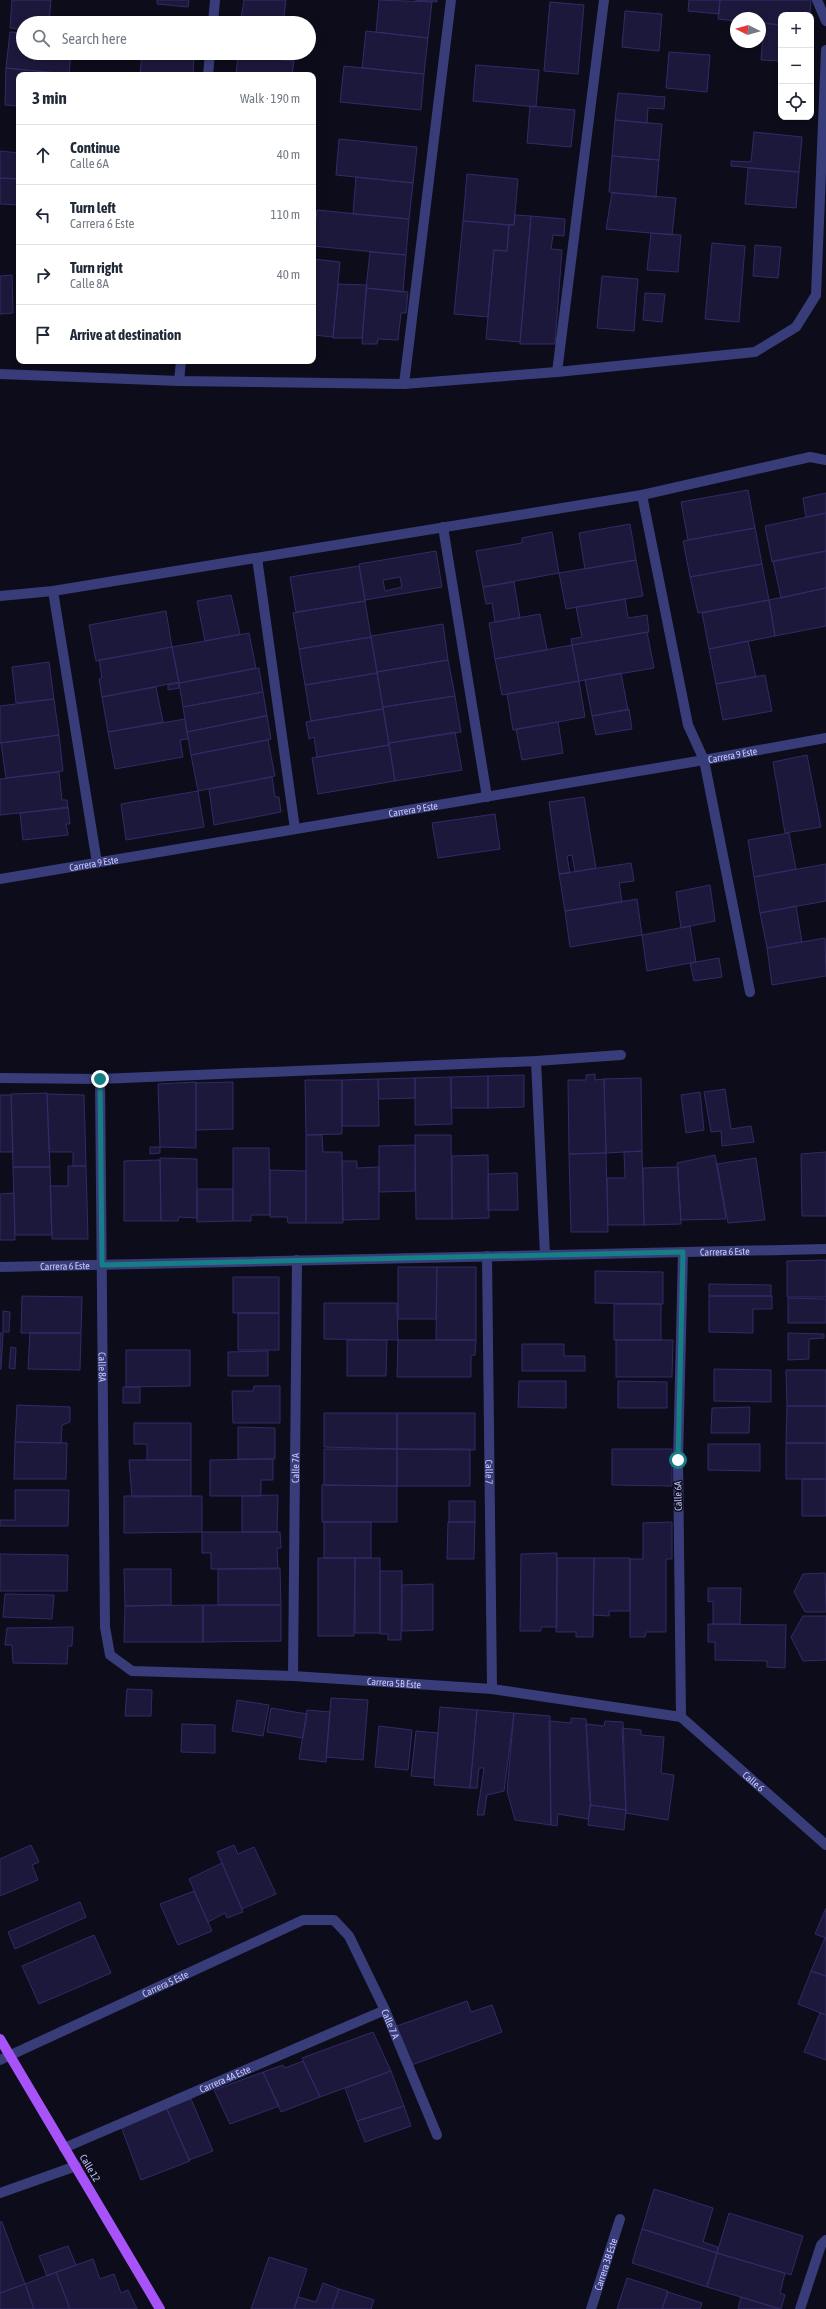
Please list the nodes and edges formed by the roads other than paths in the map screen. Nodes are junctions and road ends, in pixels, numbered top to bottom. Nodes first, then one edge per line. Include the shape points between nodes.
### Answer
1 (215, 0) edge
2 (451, 0) edge
3 (604, 0) edge
4 (817, 0) edge
5 (214, 16) edge
6 (826, 21) edge
7 (826, 50) edge
8 (209, 60) edge
9 (208, 72) edge
10 (824, 144) edge
11 (181, 364) edge
12 (557, 372) junction
13 (0, 374) edge
14 (179, 381) junction
15 (404, 384) junction
16 (826, 460) edge
17 (642, 495) junction
18 (443, 527) junction
19 (257, 558) junction
20 (53, 591) junction
21 (0, 596) edge
22 (826, 738) edge
23 (704, 760) junction
24 (487, 797) junction
25 (295, 829) junction
26 (97, 863) junction
27 (0, 879) edge
28 (750, 992) dead end
29 (621, 1055) dead end
30 (536, 1061) junction
31 (0, 1078) edge
32 (100, 1079) junction
33 (826, 1249) edge
34 (683, 1252) junction
35 (545, 1255) junction
36 (487, 1256) junction
37 (297, 1260) junction
38 (102, 1265) junction
39 (0, 1267) edge
40 (110, 1655) joint
41 (293, 1676) junction
42 (492, 1689) junction
43 (681, 1717) junction
44 (826, 1845) edge
45 (334, 1920) joint
46 (385, 2010) junction
47 (0, 2039) edge
48 (10, 2056) junction
49 (0, 2060) edge
50 (437, 2135) dead end
51 (64, 2148) junction
52 (76, 2166) junction
53 (0, 2193) edge
54 (620, 2219) dead end
55 (826, 2240) edge
56 (160, 2309) edge
57 (591, 2309) edge
58 (800, 2309) edge

1 - 5 street
2 - 15 street
3 - 12 street
4 - 6 street
7 - 10 street
8 - 9 street
10 - 12 street via 816,295 796,327 755,352
11 - 14 street
12 - 15 street
13 - 14 street
14 - 15 street
16 - 17 street via 810,457
17 - 18 street
17 - 23 street via 688,725
18 - 19 street
18 - 24 street
19 - 20 street
19 - 25 street
20 - 21 street
20 - 26 street
22 - 23 street, Carrera 9 Este
23 - 24 street, Carrera 9 Este
23 - 28 street
24 - 25 street, Carrera 9 Este
25 - 26 street, Carrera 9 Este
26 - 27 street, Carrera 9 Este
29 - 30 street
30 - 32 street
30 - 35 street
31 - 32 street
32 - 38 street, Calle 8A
33 - 34 street, Carrera 6 Este
34 - 35 street, Carrera 6 Este
34 - 43 street, Calle 6A via 678,1460
35 - 36 street, Carrera 6 Este
36 - 37 street, Carrera 6 Este
36 - 42 street, Calle 7
37 - 38 street, Carrera 6 Este
37 - 41 street, Calle 7A
38 - 39 street, Carrera 6 Este
38 - 40 street, Calle 8A via 105,1627
40 - 41 street, Carrera 5B Este via 132,1671
41 - 42 street, Carrera 5B Este
42 - 43 street, Carrera 5B Este
43 - 44 street, Calle 6
45 - 46 street, Calle 7 A via 350,1936
45 - 48 street, Carrera 5 Este via 303,1920
46 - 50 street, Calle 7 A
46 - 51 street, Carrera 4A Este
47 - 48 main road, Calle 12
48 - 49 street, Carrera 5 Este
48 - 51 main road, Calle 12
51 - 52 main road, Calle 12
52 - 53 street
52 - 56 main road, Calle 12
54 - 57 street, Carrera 3B Este
55 - 58 street via 822,2244

